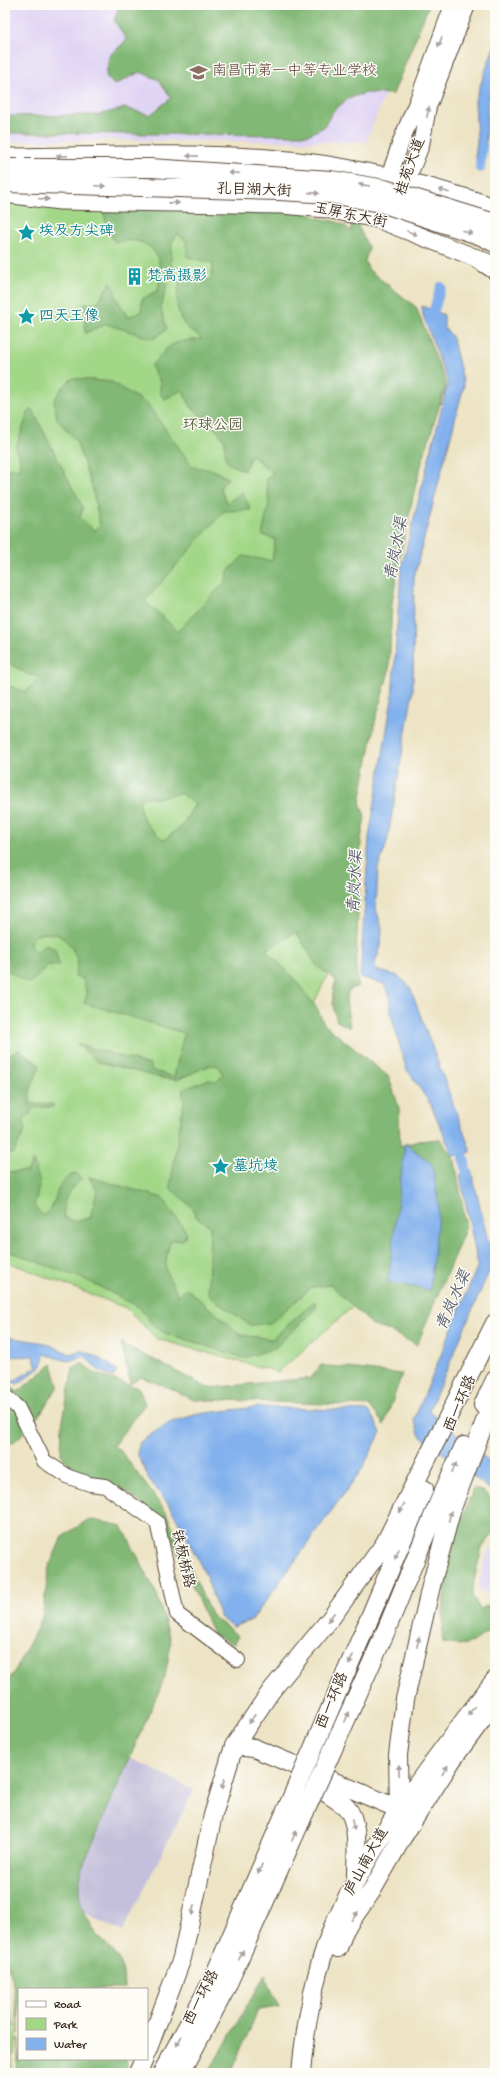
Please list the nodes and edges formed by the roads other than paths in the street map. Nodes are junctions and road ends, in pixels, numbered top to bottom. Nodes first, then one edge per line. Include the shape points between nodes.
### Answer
1 (453, 5) edge
2 (467, 5) edge
3 (5, 157) edge
4 (5, 168) edge
5 (389, 175) junction
6 (408, 180) junction
7 (5, 184) edge
8 (5, 194) edge
9 (495, 207) edge
10 (377, 219) junction
11 (495, 223) edge
12 (495, 243) edge
13 (476, 258) junction
14 (495, 266) edge
15 (495, 270) edge
16 (495, 1324) edge
17 (495, 1380) edge
18 (495, 1395) edge
19 (5, 1396) edge
20 (238, 1660) dead end
21 (495, 1680) edge
22 (495, 1702) edge
23 (234, 1746) junction
24 (318, 1788) junction
25 (395, 1814) junction
26 (415, 1820) junction
27 (402, 1838) junction
28 (356, 1881) junction
29 (218, 1986) junction
30 (148, 2048) edge
31 (144, 2060) edge
32 (138, 2073) edge
33 (162, 2073) edge
34 (181, 2073) edge
35 (301, 2073) edge
36 (311, 2073) edge

1 -> 5 main road, 桂苑大道
6 -> 2 main road, 桂苑大道 via 421,145 428,107
5 -> 3 main road via 268,158 151,155
11 -> 4 highway, 孔目湖大街, bridge via 384,189 331,180 151,168
5 - 6 main road
5 - 10 main road, 桂苑大道
9 -> 6 main road
6 - 10 main road, 桂苑大道 via 398,204
7 -> 12 highway, 孔目湖大街, bridge via 330,194 380,203 481,236
8 -> 10 main road, 玉屏东大街 via 60,201 282,205 326,209
10 -> 13 main road, 玉屏东大街
13 - 14 main road, 玉屏东大街
13 - 15 highway
16 -> 23 highway via 385,1543 331,1618 271,1691
16 -> 29 highway, 西一环路, bridge via 367,1624
29 -> 17 highway, 西一环路, bridge via 385,1633 441,1497
25 -> 18 highway via 398,1755 405,1699 431,1586 452,1508
19 - 20 street, 铁板桥路 via 18,1408 44,1461 69,1477 105,1486 157,1522 177,1614
21 -> 25 highway, 庐山南大道
26 -> 22 highway, 庐山南大道 via 452,1760
23 - 24 highway via 249,1757
23 - 25 highway via 254,1748
23 -> 30 highway via 213,1815 182,1958
24 - 25 highway via 334,1791
24 -> 28 highway via 346,1808 353,1821 357,1843
25 - 26 highway
25 - 27 highway
25 - 28 highway, 庐山南大道
26 - 27 highway, 庐山南大道
36 -> 27 highway, 庐山南大道 via 328,1974 345,1929 371,1892
28 - 35 highway, 庐山南大道 via 336,1921 324,1953 312,2000
29 -> 33 highway, 西一环路
29 - 34 highway, 西一环路
31 - 32 highway

